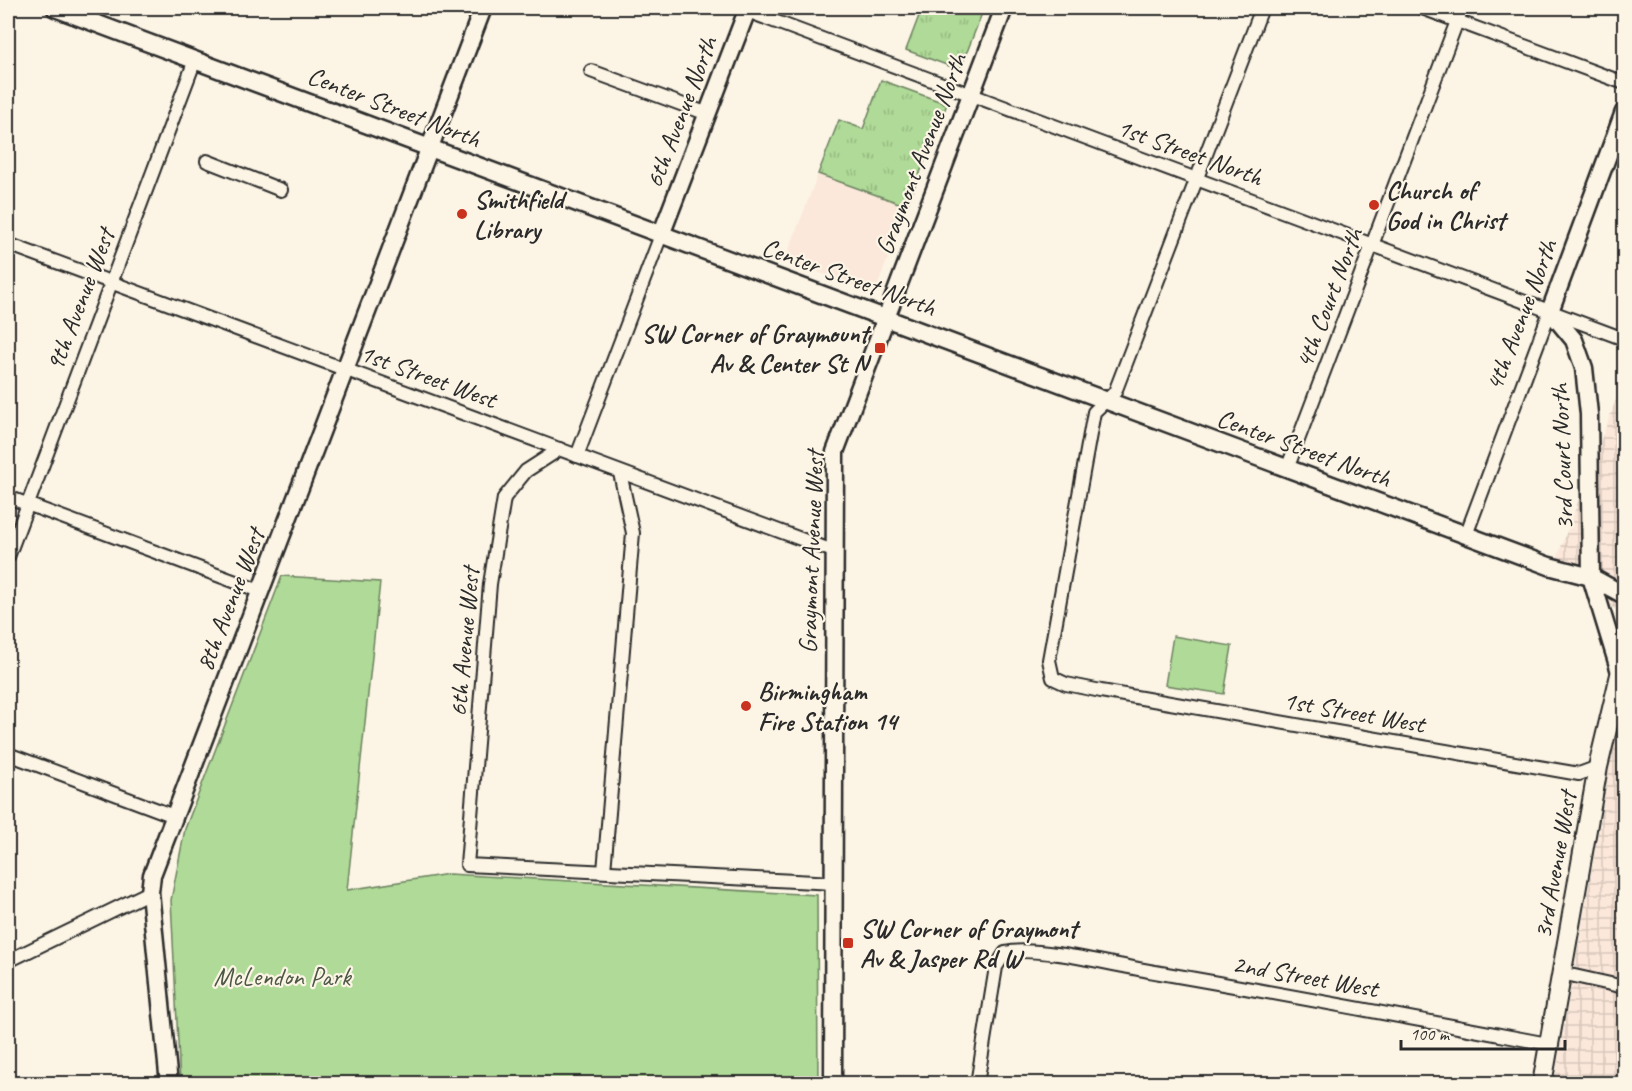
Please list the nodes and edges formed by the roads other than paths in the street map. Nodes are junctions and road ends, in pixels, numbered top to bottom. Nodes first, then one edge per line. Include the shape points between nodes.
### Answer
1 (55, 8) edge
2 (483, 8) edge
3 (1004, 8) edge
4 (1262, 8) edge
5 (1422, 8) edge
6 (1462, 8) edge
7 (745, 9) edge
8 (1457, 21) junction
9 (195, 60) junction
10 (591, 71) dead end
11 (1624, 83) edge
12 (971, 94) junction
13 (1624, 112) edge
14 (708, 114) junction
15 (430, 147) junction
16 (207, 161) dead end
17 (1196, 178) junction
18 (281, 190) dead end
19 (661, 235) junction
20 (8, 244) edge
21 (1373, 245) junction
22 (111, 282) junction
23 (1550, 311) junction
24 (886, 318) junction
25 (1624, 339) edge
26 (345, 369) junction
27 (1103, 400) junction
28 (560, 449) junction
29 (577, 456) junction
30 (1287, 469) junction
31 (620, 473) junction
32 (8, 497) edge
33 (27, 504) junction
34 (1466, 535) junction
35 (833, 551) junction
36 (8, 556) edge
37 (1591, 577) junction
38 (260, 591) junction
39 (1624, 595) edge
40 (1622, 665) edge
41 (8, 754) edge
42 (1598, 767) junction
43 (174, 816) junction
44 (604, 871) junction
45 (835, 883) junction
46 (150, 892) junction
47 (8, 961) edge
48 (1561, 973) junction
49 (1624, 987) edge
50 (1548, 1044) junction
51 (169, 1083) edge
52 (833, 1083) edge
53 (976, 1083) edge
54 (1542, 1083) edge

1 - 9 street, Center Street North
2 - 15 street, 8th Avenue West
3 - 12 street, Graymont Avenue North
4 - 17 street
5 - 8 street
6 - 8 street, 4th Court North
7 - 12 street, 1st Street North
7 - 14 street, 6th Avenue North
8 - 11 street
8 - 21 street, 4th Court North
9 - 15 street, Center Street North
9 - 22 street, 9th Avenue West
10 - 14 street
12 - 17 street, 1st Street North
12 - 24 street, Graymont Avenue North
13 - 23 street, 4th Avenue North
14 - 19 street, 6th Avenue North
15 - 19 street, Center Street North
15 - 26 street, 8th Avenue West
16 - 18 street
17 - 21 street, 1st Street North
17 - 27 street via 1115,392
19 - 24 street, Center Street North
19 - 29 street
20 - 22 street, 1st Street West
21 - 23 street, 1st Street North
21 - 30 street, 4th Court North
22 - 26 street, 1st Street West
22 - 33 street, 9th Avenue West
23 - 25 street, 1st Street North
23 - 34 street, 4th Avenue North
23 - 37 street, 3rd Court North via 1574,340 1587,387
24 - 27 street, Center Street North
24 - 35 street, Graymont Avenue West via 835,452
26 - 28 street, 1st Street West
26 - 38 street, 8th Avenue West
27 - 30 street, Center Street North
27 - 42 street, 1st Street West via 1094,412 1048,660 1053,678 1101,691 1579,774
28 - 29 street, 1st Street West
28 - 44 street, 6th Avenue West via 526,471 504,498 490,584 467,865
29 - 31 street, 1st Street West
30 - 34 street, Center Street North
31 - 35 street, 1st Street West
31 - 44 street via 633,533
32 - 33 street
33 - 36 street, 9th Avenue West
33 - 38 street
34 - 37 street, Center Street North
35 - 45 street, Graymont Avenue West
37 - 39 street, Center Street North
37 - 40 street, 3rd Court North
38 - 43 street, 8th Avenue West
40 - 42 main road, 3rd Avenue West
41 - 43 street
42 - 48 main road, 3rd Avenue West
43 - 46 street, 8th Avenue West via 152,875
44 - 45 street
45 - 52 street, Graymont Avenue West
46 - 47 street
46 - 51 street, 8th Avenue West
48 - 49 street
48 - 50 main road, 3rd Avenue West
50 - 53 street, 2nd Street West via 1016,950 1005,953 996,967
50 - 54 main road, 3rd Avenue West

